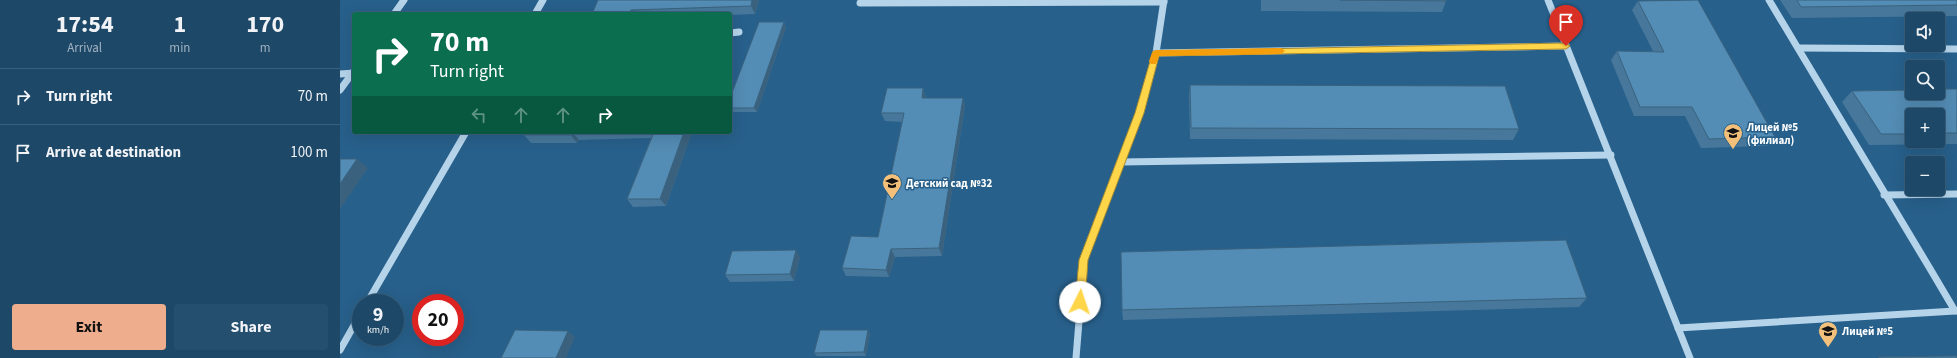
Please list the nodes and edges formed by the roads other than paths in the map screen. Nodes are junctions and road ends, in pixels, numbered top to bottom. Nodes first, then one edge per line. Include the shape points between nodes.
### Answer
1 (404, 0) edge
2 (543, 0) edge
3 (1548, 0) edge
4 (1769, 0) edge
5 (1164, 1) edge
6 (860, 3) dead end
7 (395, 12) edge
8 (536, 12) edge
9 (739, 32) dead end
10 (732, 33) edge
11 (1566, 46) junction
12 (1799, 48) junction
13 (1957, 49) edge
14 (1156, 53) junction
15 (352, 73) edge
16 (340, 74) edge
17 (352, 74) edge
18 (340, 90) edge
19 (465, 134) edge
20 (1611, 155) junction
21 (1121, 162) junction
22 (1957, 194) edge
23 (1884, 195) junction
24 (372, 294) edge
25 (1956, 311) edge
26 (1678, 328) junction
27 (352, 329) edge
28 (340, 350) edge
29 (1076, 358) edge
30 (1690, 358) edge

1 - 7 lane
2 - 8 lane
3 - 11 lane
4 - 12 lane
5 - 6 lane
5 - 14 lane
9 - 10 lane
11 - 14 lane
11 - 20 lane
12 - 13 lane
12 - 23 lane
14 - 21 lane via 1139,113
15 - 16 lane
17 - 18 lane
19 - 24 lane
20 - 21 lane
20 - 26 lane
21 - 29 lane via 1084,260
22 - 23 lane
23 - 25 lane
25 - 26 lane
26 - 30 lane
27 - 28 lane

